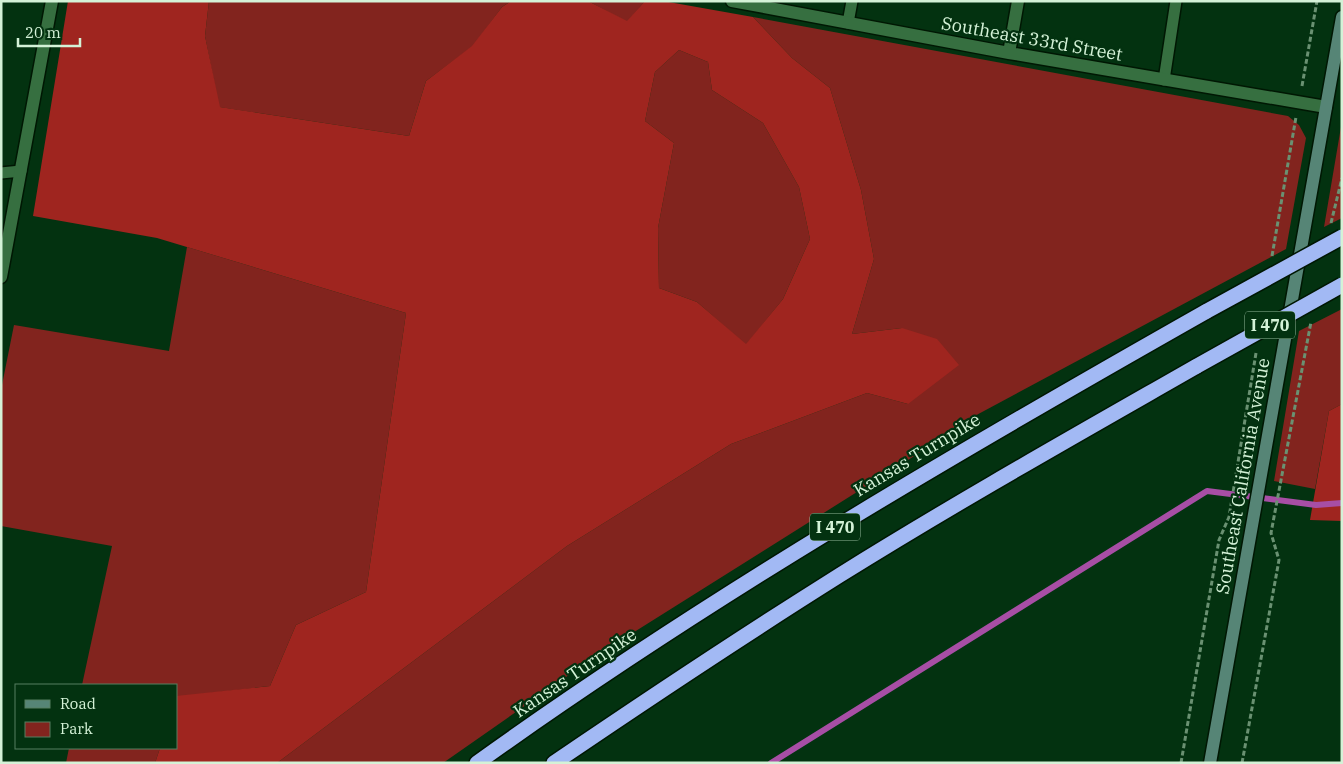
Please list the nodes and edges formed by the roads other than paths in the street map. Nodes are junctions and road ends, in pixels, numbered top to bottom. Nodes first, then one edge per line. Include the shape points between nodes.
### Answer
1 (52, 1) edge
2 (732, 1) edge
3 (852, 1) edge
4 (1018, 1) edge
5 (1176, 1) edge
6 (1342, 17) edge
7 (848, 23) junction
8 (1009, 53) junction
9 (1164, 80) junction
10 (1326, 108) junction
11 (21, 170) junction
12 (1, 173) edge
13 (1342, 237) edge
14 (1, 277) edge
15 (1342, 285) edge
16 (477, 763) edge
17 (554, 763) edge
18 (1210, 763) edge

1 - 11 street
2 - 7 street, Southeast 33rd Street
3 - 7 lane
4 - 8 street
5 - 9 lane
6 - 10 main road, Southeast California Avenue
7 - 8 street, Southeast 33rd Street
8 - 9 street, Southeast 33rd Street
9 - 10 street, Southeast 33rd Street
10 - 18 main road, Southeast California Avenue
11 - 12 lane
11 - 14 street
13 - 16 highway, Kansas Turnpike / I 470, bridge via 993,432 858,513 626,661
15 - 17 highway, I 470, bridge via 971,496 840,575 665,687

